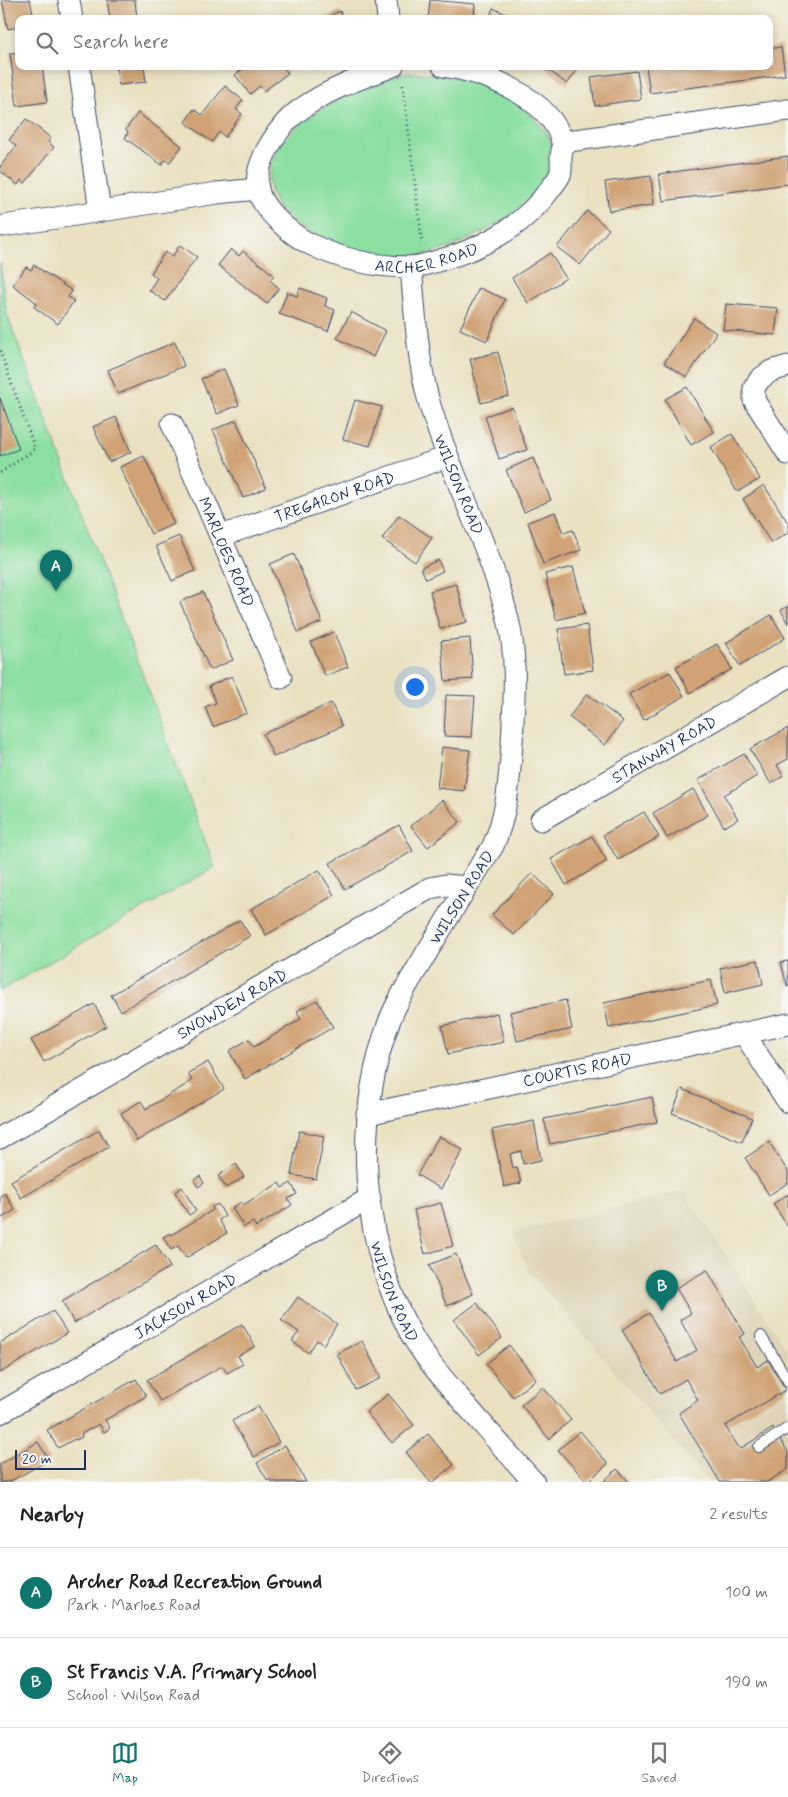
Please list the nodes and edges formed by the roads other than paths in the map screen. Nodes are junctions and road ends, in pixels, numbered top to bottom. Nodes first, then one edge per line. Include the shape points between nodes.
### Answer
1 (69, 0) edge
2 (386, 0) edge
3 (71, 15) edge
4 (388, 15) edge
5 (80, 70) edge
6 (457, 70) edge
7 (398, 75) edge
8 (788, 110) edge
9 (562, 142) junction
10 (258, 189) junction
11 (100, 211) junction
12 (2, 227) edge
13 (418, 266) junction
14 (788, 366) edge
15 (172, 424) dead end
16 (788, 454) edge
17 (447, 457) junction
18 (221, 536) junction
19 (788, 677) edge
20 (281, 678) dead end
21 (541, 820) dead end
22 (466, 887) junction
23 (788, 1024) edge
24 (745, 1035) junction
25 (788, 1102) edge
26 (367, 1114) junction
27 (0, 1138) edge
28 (370, 1198) junction
29 (761, 1336) dead end
30 (788, 1381) edge
31 (0, 1413) edge
32 (788, 1428) edge
33 (759, 1447) dead end
34 (534, 1482) edge

1 - 3 street
2 - 4 street
5 - 11 street
6 - 9 street via 518,92 552,122
7 - 10 street via 344,83 299,110 278,132 261,161
8 - 9 street
9 - 13 street, ARCHER ROAD via 560,175 526,217 513,228 471,250
10 - 11 street
10 - 13 street, ARCHER ROAD via 270,212 296,237 326,253 369,264
11 - 12 street
13 - 17 street, WILSON ROAD via 421,362
14 - 16 street via 771,371 754,388 754,400
15 - 18 street, MARLOES ROAD
17 - 18 street, TREGARON ROAD
17 - 22 street, WILSON ROAD via 487,550 508,616 513,660 513,727 504,821 493,846
18 - 20 street, MARLOES ROAD
19 - 21 street, STANWAY ROAD
22 - 26 street, WILSON ROAD via 406,987 390,1021 377,1062
22 - 27 street, SNOWDEN ROAD via 446,885 430,888
23 - 24 street, COURTIS ROAD
24 - 25 street
24 - 26 street, COURTIS ROAD
26 - 28 street, WILSON ROAD
28 - 31 street, JACKSON ROAD
28 - 34 street, WILSON ROAD via 376,1242 394,1297 411,1334 431,1364
29 - 30 lane
32 - 33 lane

